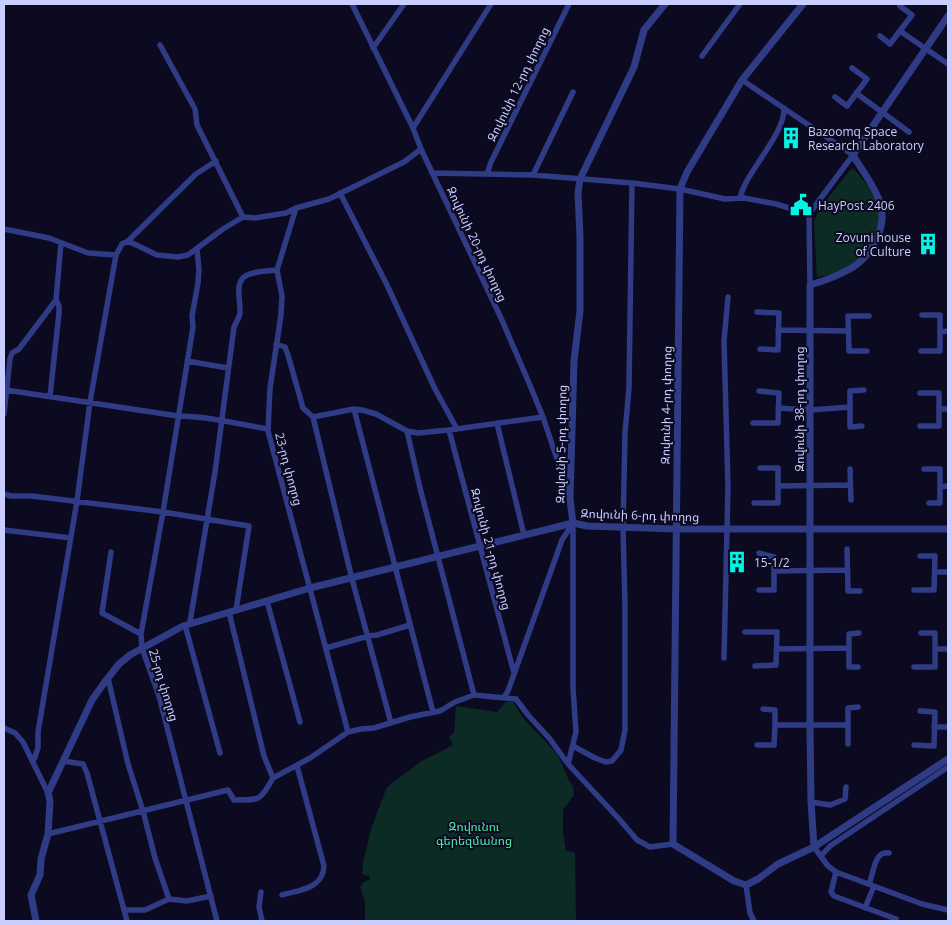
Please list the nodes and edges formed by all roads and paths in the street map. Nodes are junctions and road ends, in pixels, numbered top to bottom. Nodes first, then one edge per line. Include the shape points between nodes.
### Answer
1 (352, 4) edge
2 (404, 4) edge
3 (490, 4) edge
4 (569, 4) edge
5 (665, 4) edge
6 (740, 4) edge
7 (803, 4) edge
8 (900, 6) dead end
9 (948, 16) edge
10 (900, 31) junction
11 (880, 36) dead end
12 (160, 45) dead end
13 (373, 48) junction
14 (925, 50) junction
15 (702, 56) dead end
16 (948, 64) edge
17 (852, 68) dead end
18 (742, 80) junction
19 (573, 92) dead end
20 (856, 93) junction
21 (835, 97) dead end
22 (784, 108) junction
23 (882, 112) junction
24 (413, 128) junction
25 (909, 132) dead end
26 (421, 149) junction
27 (853, 155) junction
28 (216, 161) junction
29 (432, 174) junction
30 (487, 174) junction
31 (533, 175) junction
32 (580, 178) junction
33 (632, 183) junction
34 (680, 189) junction
35 (340, 193) junction
36 (740, 198) junction
37 (296, 208) junction
38 (809, 214) junction
39 (243, 217) junction
40 (4, 229) edge
41 (128, 240) junction
42 (61, 243) junction
43 (197, 250) junction
44 (116, 255) junction
45 (277, 270) junction
46 (810, 285) junction
47 (728, 297) dead end
48 (56, 300) junction
49 (757, 312) dead end
50 (922, 315) dead end
51 (870, 316) dead end
52 (778, 330) junction
53 (810, 331) junction
54 (848, 331) junction
55 (940, 332) junction
56 (948, 332) edge
57 (276, 344) junction
58 (760, 349) dead end
59 (867, 351) dead end
60 (921, 351) dead end
61 (7, 358) edge
62 (187, 361) junction
63 (228, 368) junction
64 (6, 390) junction
65 (864, 390) dead end
66 (759, 391) dead end
67 (920, 393) dead end
68 (50, 396) junction
69 (90, 402) junction
70 (850, 407) junction
71 (778, 408) junction
72 (354, 409) junction
73 (939, 409) junction
74 (948, 409) edge
75 (810, 410) junction
76 (4, 414) edge
77 (178, 416) junction
78 (313, 417) junction
79 (543, 417) junction
80 (222, 422) junction
81 (497, 423) junction
82 (753, 423) dead end
83 (862, 426) dead end
84 (920, 426) dead end
85 (268, 429) junction
86 (457, 429) junction
87 (449, 430) junction
88 (407, 431) junction
89 (760, 468) dead end
90 (850, 468) dead end
91 (924, 468) dead end
92 (850, 485) junction
93 (778, 486) junction
94 (811, 486) junction
95 (940, 486) junction
96 (948, 486) edge
97 (4, 494) edge
98 (570, 499) junction
99 (851, 500) dead end
100 (77, 501) junction
101 (754, 503) dead end
102 (928, 503) dead end
103 (163, 512) junction
104 (208, 519) junction
105 (573, 523) junction
106 (622, 528) junction
107 (809, 528) junction
108 (676, 529) junction
109 (727, 529) junction
110 (948, 529) edge
111 (4, 530) edge
112 (524, 534) junction
113 (71, 538) junction
114 (480, 545) junction
115 (847, 549) dead end
116 (111, 552) dead end
117 (760, 553) dead end
118 (437, 556) junction
119 (920, 556) dead end
120 (394, 568) junction
121 (848, 570) junction
122 (774, 571) junction
123 (810, 571) junction
124 (935, 572) junction
125 (948, 572) edge
126 (352, 579) junction
127 (310, 588) junction
128 (759, 590) dead end
129 (914, 590) dead end
130 (860, 591) dead end
131 (266, 601) junction
132 (233, 611) junction
133 (188, 623) junction
134 (410, 625) junction
135 (745, 632) dead end
136 (860, 633) dead end
137 (921, 633) dead end
138 (141, 634) junction
139 (368, 636) junction
140 (142, 648) junction
141 (326, 648) junction
142 (811, 648) junction
143 (849, 648) junction
144 (777, 649) junction
145 (935, 649) junction
146 (948, 649) edge
147 (724, 658) dead end
148 (755, 666) dead end
149 (858, 667) dead end
150 (914, 667) dead end
151 (514, 673) junction
152 (108, 678) junction
153 (474, 695) junction
154 (504, 698) junction
155 (858, 707) dead end
156 (763, 709) dead end
157 (434, 712) junction
158 (920, 712) dead end
159 (300, 722) dead end
160 (391, 723) junction
161 (775, 725) junction
162 (848, 725) junction
163 (810, 726) junction
164 (934, 727) junction
165 (948, 727) edge
166 (4, 728) edge
167 (348, 732) junction
168 (848, 744) dead end
169 (756, 745) dead end
170 (914, 745) dead end
171 (573, 746) junction
172 (220, 754) dead end
173 (948, 759) edge
174 (64, 761) junction
175 (33, 762) junction
176 (568, 764) junction
177 (297, 766) junction
178 (948, 767) edge
179 (273, 778) junction
180 (846, 787) dead end
181 (48, 793) junction
182 (185, 800) junction
183 (811, 802) junction
184 (143, 811) junction
185 (100, 821) junction
186 (48, 834) junction
187 (673, 844) junction
188 (814, 847) junction
189 (889, 853) dead end
190 (821, 856) junction
191 (836, 872) junction
192 (746, 885) junction
193 (872, 885) junction
194 (261, 892) dead end
195 (282, 895) dead end
196 (211, 896) junction
197 (169, 899) junction
198 (865, 908) junction
199 (124, 910) junction
200 (948, 910) edge
201 (896, 920) dead end
202 (36, 921) edge
203 (127, 921) edge
204 (217, 921) edge
205 (262, 921) edge
206 (754, 921) edge

1 - 13 street, Զովունի 20-րդ փողոց
2 - 13 street
3 - 24 street
4 - 30 street, Զովունի 12-րդ փողոց
5 - 32 street, Զովունի 5-րդ փողոց via 644,30 634,67
6 - 15 street
7 - 18 street, Զովունի 4-րդ փողոց
8 - 10 street via 912,16
9 - 14 street
10 - 11 street via 890,44
10 - 14 street
12 - 28 street via 191,99 197,126
13 - 24 street, Զովունի 20-րդ փողոց
14 - 16 street
14 - 23 street
17 - 20 street via 867,79
18 - 22 street
18 - 34 street, Զովունի 4-րդ փողոց
19 - 31 street
20 - 21 street via 847,106
20 - 23 street
22 - 27 street
22 - 36 street via 779,128
23 - 25 street
23 - 27 street
24 - 26 street, Զովունի 20-րդ փողոց
26 - 29 street, Զովունի 20-րդ փողոց
26 - 35 street via 404,162
27 - 38 street
27 - 46 street via 880,201 881,228 868,252 852,268
28 - 39 street
28 - 41 street via 196,174
29 - 30 street
29 - 79 street, Զովունի 20-րդ փողոց via 501,318
30 - 31 street
31 - 32 street
32 - 33 street
32 - 98 street, Զովունի 5-րդ փողոց via 580,311 574,361
33 - 34 street
33 - 106 street via 629,388 624,433
34 - 36 street via 725,199
34 - 108 street, Զովունի 4-րդ փողոց
35 - 37 street
35 - 86 street
36 - 38 street
37 - 39 street via 286,213
37 - 45 street, 23-րդ փողոց
38 - 46 street, Զովունի 38-րդ փողոց
39 - 43 street
40 - 42 street
41 - 43 street via 157,255 188,255
41 - 44 street
42 - 44 street via 88,253
42 - 48 street
43 - 62 street, 25-րդ փողոց via 198,283
44 - 69 street
45 - 57 street, 23-րդ փողոց via 282,296
45 - 63 street via 250,275 241,281 240,312 234,327
46 - 53 street, Զովունի 38-րդ փողոց
47 - 109 street via 724,341
48 - 61 street via 19,349
48 - 68 street via 59,313
49 - 52 street via 779,313
50 - 55 street via 940,315
51 - 54 street via 848,316
52 - 53 street
52 - 58 street via 778,350
53 - 54 street
53 - 75 street, Զովունի 38-րդ փողոց
54 - 59 street via 848,351
55 - 56 street
55 - 60 street via 940,351
57 - 78 street via 285,347 303,408
57 - 85 street, 23-րդ փողոց
61 - 64 street
62 - 63 street
62 - 77 street, 25-րդ փողոց
63 - 80 street
64 - 68 street
64 - 76 street
65 - 70 street via 850,391
66 - 71 street via 779,393
67 - 73 street via 939,393
68 - 69 street
69 - 77 street
69 - 100 street
70 - 75 street
70 - 83 street via 850,427
71 - 75 street
71 - 82 street via 778,423
72 - 78 street
72 - 88 street via 376,414
72 - 120 street
73 - 74 street
73 - 84 street via 939,426
75 - 94 street, Զովունի 38-րդ փողոց
77 - 80 street via 204,417
77 - 103 street, 25-րդ փողոց
78 - 126 street
79 - 81 street
79 - 98 street, Զովունի 20-րդ փողոց
80 - 85 street
80 - 104 street
81 - 86 street
81 - 112 street
85 - 127 street, 23-րդ փողոց
86 - 87 street
87 - 88 street
87 - 114 street, Զովունի 21-րդ փողոց
88 - 118 street
89 - 93 street via 778,468
90 - 92 street
91 - 95 street via 940,469
92 - 94 street
92 - 99 street
93 - 94 street
93 - 101 street via 778,503
94 - 107 street, Զովունի 38-րդ փողոց
95 - 96 street
95 - 102 street via 940,503
97 - 100 street
98 - 105 street, Զովունի 5-րդ փողոց
100 - 103 street
100 - 113 street
103 - 104 street
103 - 138 street, 25-րդ փողոց
104 - 132 street via 249,526
104 - 133 street
105 - 106 street, Զովունի 6-րդ փողոց
105 - 112 street, Զովունի 6-րդ փողոց
105 - 151 street via 562,540
105 - 171 street, Զովունի 5-րդ փողոց via 576,732
106 - 108 street, Զովունի 6-րդ փողոց
106 - 171 street via 626,692 622,746 612,761 606,762
107 - 109 street, Զովունի 6-րդ փողոց
107 - 110 street, Զովունի 6-րդ փողոց
107 - 123 street, Զովունի 38-րդ փողոց
108 - 109 street, Զովունի 6-րդ փողոց
108 - 187 street, Զովունի 4-րդ փողոց
109 - 147 street
111 - 113 street
112 - 114 street, Զովունի 6-րդ փողոց
113 - 175 street via 38,748
114 - 118 street, Զովունի 6-րդ փողոց
114 - 151 street, Զովունի 21-րդ փողոց
115 - 121 street
116 - 138 street via 102,613
117 - 122 street via 774,557
118 - 120 street, Զովունի 6-րդ փողոց
118 - 153 street
119 - 124 street via 935,556
120 - 126 street, Զովունի 6-րդ փողոց
120 - 134 street
121 - 123 street
121 - 130 street via 848,591
122 - 123 street
122 - 128 street via 774,590
123 - 142 street, Զովունի 38-րդ փողոց
124 - 125 street
124 - 129 street via 934,590
126 - 127 street, Զովունի 6-րդ փողոց
126 - 139 street
127 - 131 street, Զովունի 6-րդ փողոց
127 - 141 street, 23-րդ փողոց
131 - 132 street, Զովունի 6-րդ փողոց
131 - 159 street
132 - 133 street, Զովունի 6-րդ փողոց
132 - 179 street via 264,756
133 - 140 street, Զովունի 6-րդ փողոց
133 - 172 street
134 - 139 street
134 - 157 street
135 - 144 street via 777,632
136 - 143 street via 849,634
137 - 145 street via 936,634
138 - 140 street, 25-րդ փողոց
139 - 141 street
139 - 160 street
140 - 152 street, Զովունի 6-րդ փողոց via 119,664
140 - 182 street, 25-րդ փողոց via 159,696
141 - 167 street, 23-րդ փողոց
142 - 143 street
142 - 144 street
142 - 163 street, Զովունի 38-րդ փողոց
143 - 149 street via 849,667
144 - 148 street via 776,665
145 - 146 street
145 - 150 street via 935,667
151 - 154 street
152 - 174 street, Զովունի 6-րդ փողոց via 92,700
152 - 184 street via 128,764
153 - 154 street
153 - 157 street
154 - 176 street via 516,699
155 - 162 street via 848,708
156 - 161 street via 775,710
157 - 160 street
158 - 164 street via 935,712
160 - 167 street
161 - 163 street
161 - 169 street via 774,745
162 - 163 street
162 - 168 street
163 - 183 street, Զովունի 38-րդ փողոց
164 - 165 street
164 - 170 street via 934,746
166 - 175 street via 23,742
167 - 177 street
171 - 176 street, Զովունի 5-րդ փողոց
173 - 188 street
174 - 181 street, Զովունի 6-րդ փողոց
174 - 185 street via 83,764
175 - 181 street
176 - 187 street via 637,840 650,847
177 - 179 street
177 - 195 street via 324,873 316,884
178 - 190 street via 830,846
179 - 182 street via 256,800 234,800 228,790
180 - 183 street via 845,799 830,805
181 - 186 street
182 - 184 street
182 - 196 street, 25-րդ փողոց
183 - 188 street, Զովունի 38-րդ փողոց
184 - 185 street
184 - 197 street
185 - 186 street
185 - 199 street
186 - 202 street via 40,875 31,895
187 - 192 street
188 - 190 street
188 - 192 street via 778,864
189 - 193 street via 880,853 874,866
190 - 191 street
191 - 193 street
191 - 198 street via 831,892 834,896
192 - 206 street
193 - 198 street
193 - 200 street
194 - 205 street via 259,907
196 - 197 street via 187,901
196 - 204 street, 25-րդ փողոց
197 - 199 street via 145,910
198 - 201 street
199 - 203 street

